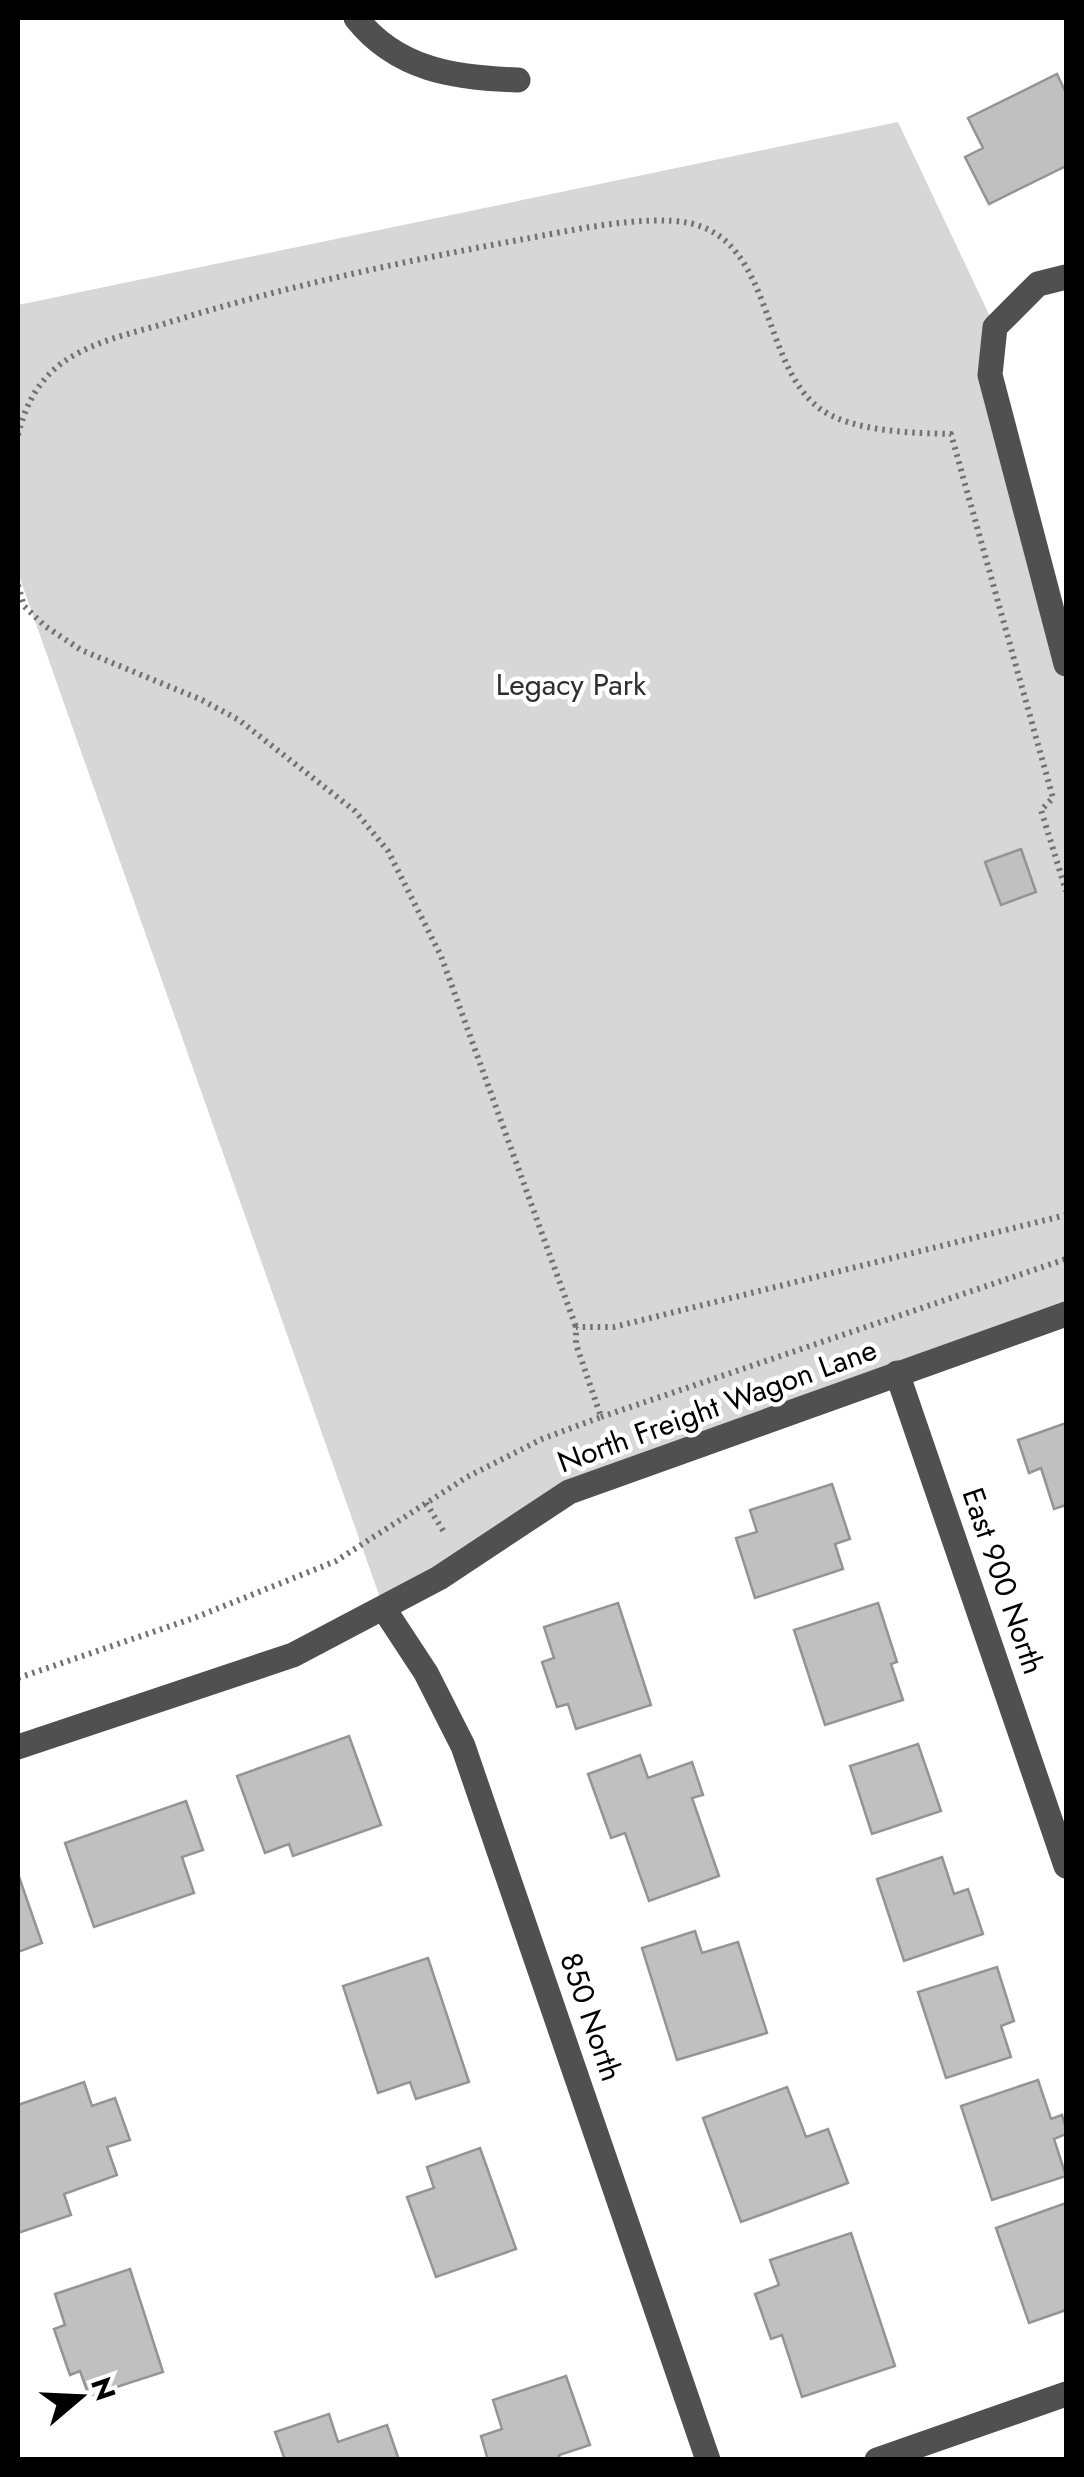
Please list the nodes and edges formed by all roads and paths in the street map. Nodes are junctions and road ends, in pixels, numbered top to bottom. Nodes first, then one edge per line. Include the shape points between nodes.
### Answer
1 (356, 18) edge
2 (518, 80) dead end
3 (1066, 277) edge
4 (18, 436) edge
5 (18, 585) edge
6 (1066, 664) edge
7 (1066, 891) edge
8 (1066, 1215) edge
9 (1066, 1259) edge
10 (1066, 1314) edge
11 (576, 1326) junction
12 (897, 1373) junction
13 (601, 1417) junction
14 (426, 1504) junction
15 (444, 1532) dead end
16 (384, 1609) junction
17 (18, 1678) edge
18 (18, 1747) edge
19 (1066, 1866) edge
20 (1066, 2394) edge
21 (708, 2460) edge
22 (877, 2460) edge

1 - 2 street via 385,48 426,69
3 - 6 street via 1038,284 994,327 990,375
4 - 7 path via 38,384 104,342 254,296 450,253 588,227 689,223 736,254 795,378 818,408 906,433 951,434 1053,798 1040,810
5 - 11 path via 24,606 81,650 239,720 355,811 388,850 441,956
8 - 11 path via 614,1326
9 - 13 path
10 - 12 street, North Freight Wagon Lane
11 - 13 path
12 - 16 street, North Freight Wagon Lane via 568,1492
12 - 19 street, East 900 North
13 - 14 path via 530,1445
14 - 15 path
14 - 17 path via 336,1561
16 - 18 street, North Freight Wagon Lane via 293,1655
16 - 21 street, 850 North via 463,1746
20 - 22 street

